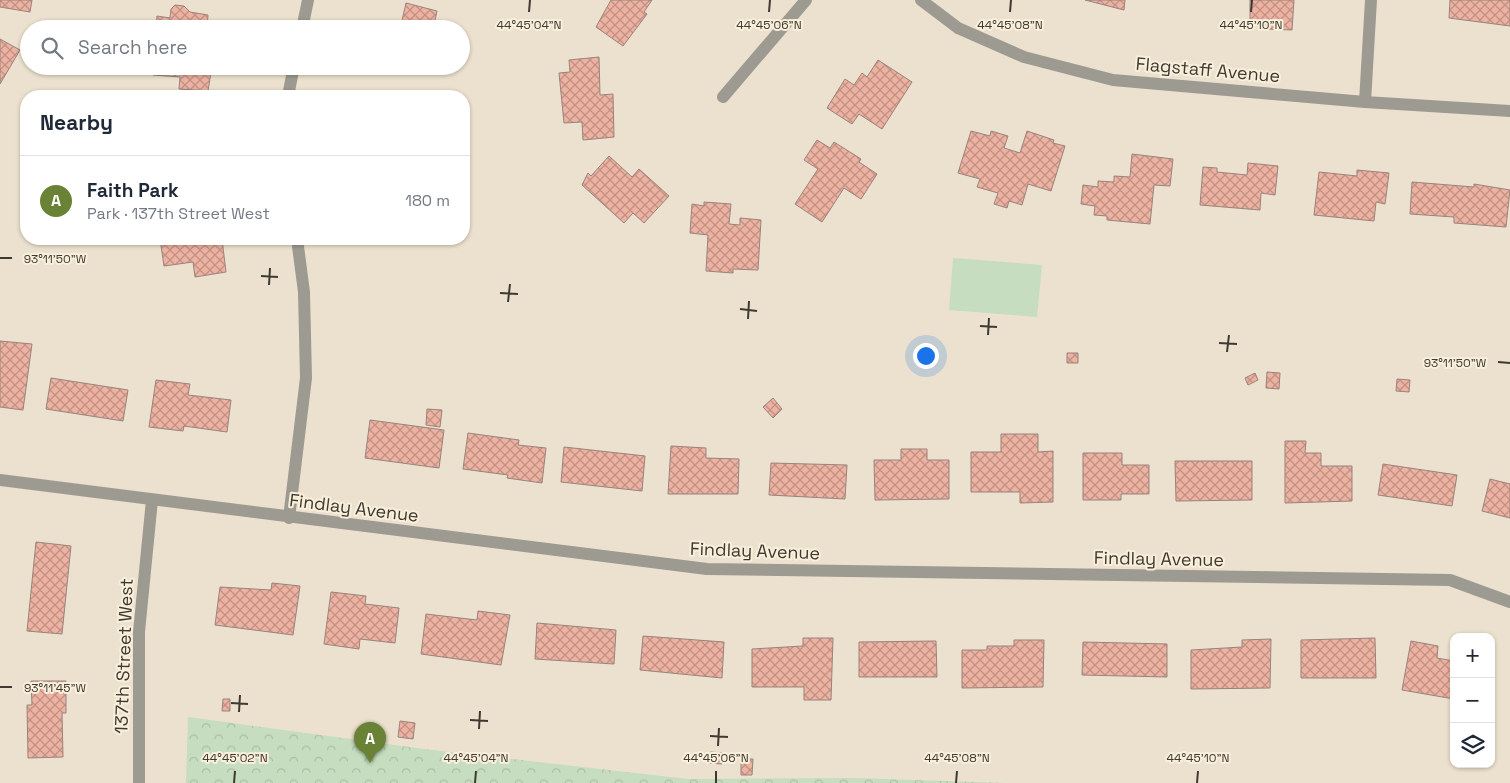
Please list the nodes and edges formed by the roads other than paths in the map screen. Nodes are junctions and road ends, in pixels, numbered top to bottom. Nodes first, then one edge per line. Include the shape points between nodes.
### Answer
1 (308, 0) edge
2 (806, 0) edge
3 (921, 0) edge
4 (1372, 0) edge
5 (304, 20) edge
6 (292, 75) edge
7 (289, 90) edge
8 (723, 97) dead end
9 (1365, 102) junction
10 (1510, 111) edge
11 (298, 245) edge
12 (0, 480) edge
13 (152, 500) junction
14 (289, 518) junction
15 (1510, 602) edge
16 (139, 783) edge

1 - 5 street
2 - 8 street
3 - 9 street, Flagstaff Avenue via 958,28 1024,57 1113,80
4 - 9 street
6 - 7 street
9 - 10 street, Flagstaff Avenue
11 - 14 street via 304,292 306,378
12 - 13 street, Findlay Avenue
13 - 14 street, Findlay Avenue
13 - 16 street, 137th Street West via 139,632
14 - 15 street, Findlay Avenue via 707,569 1450,580

